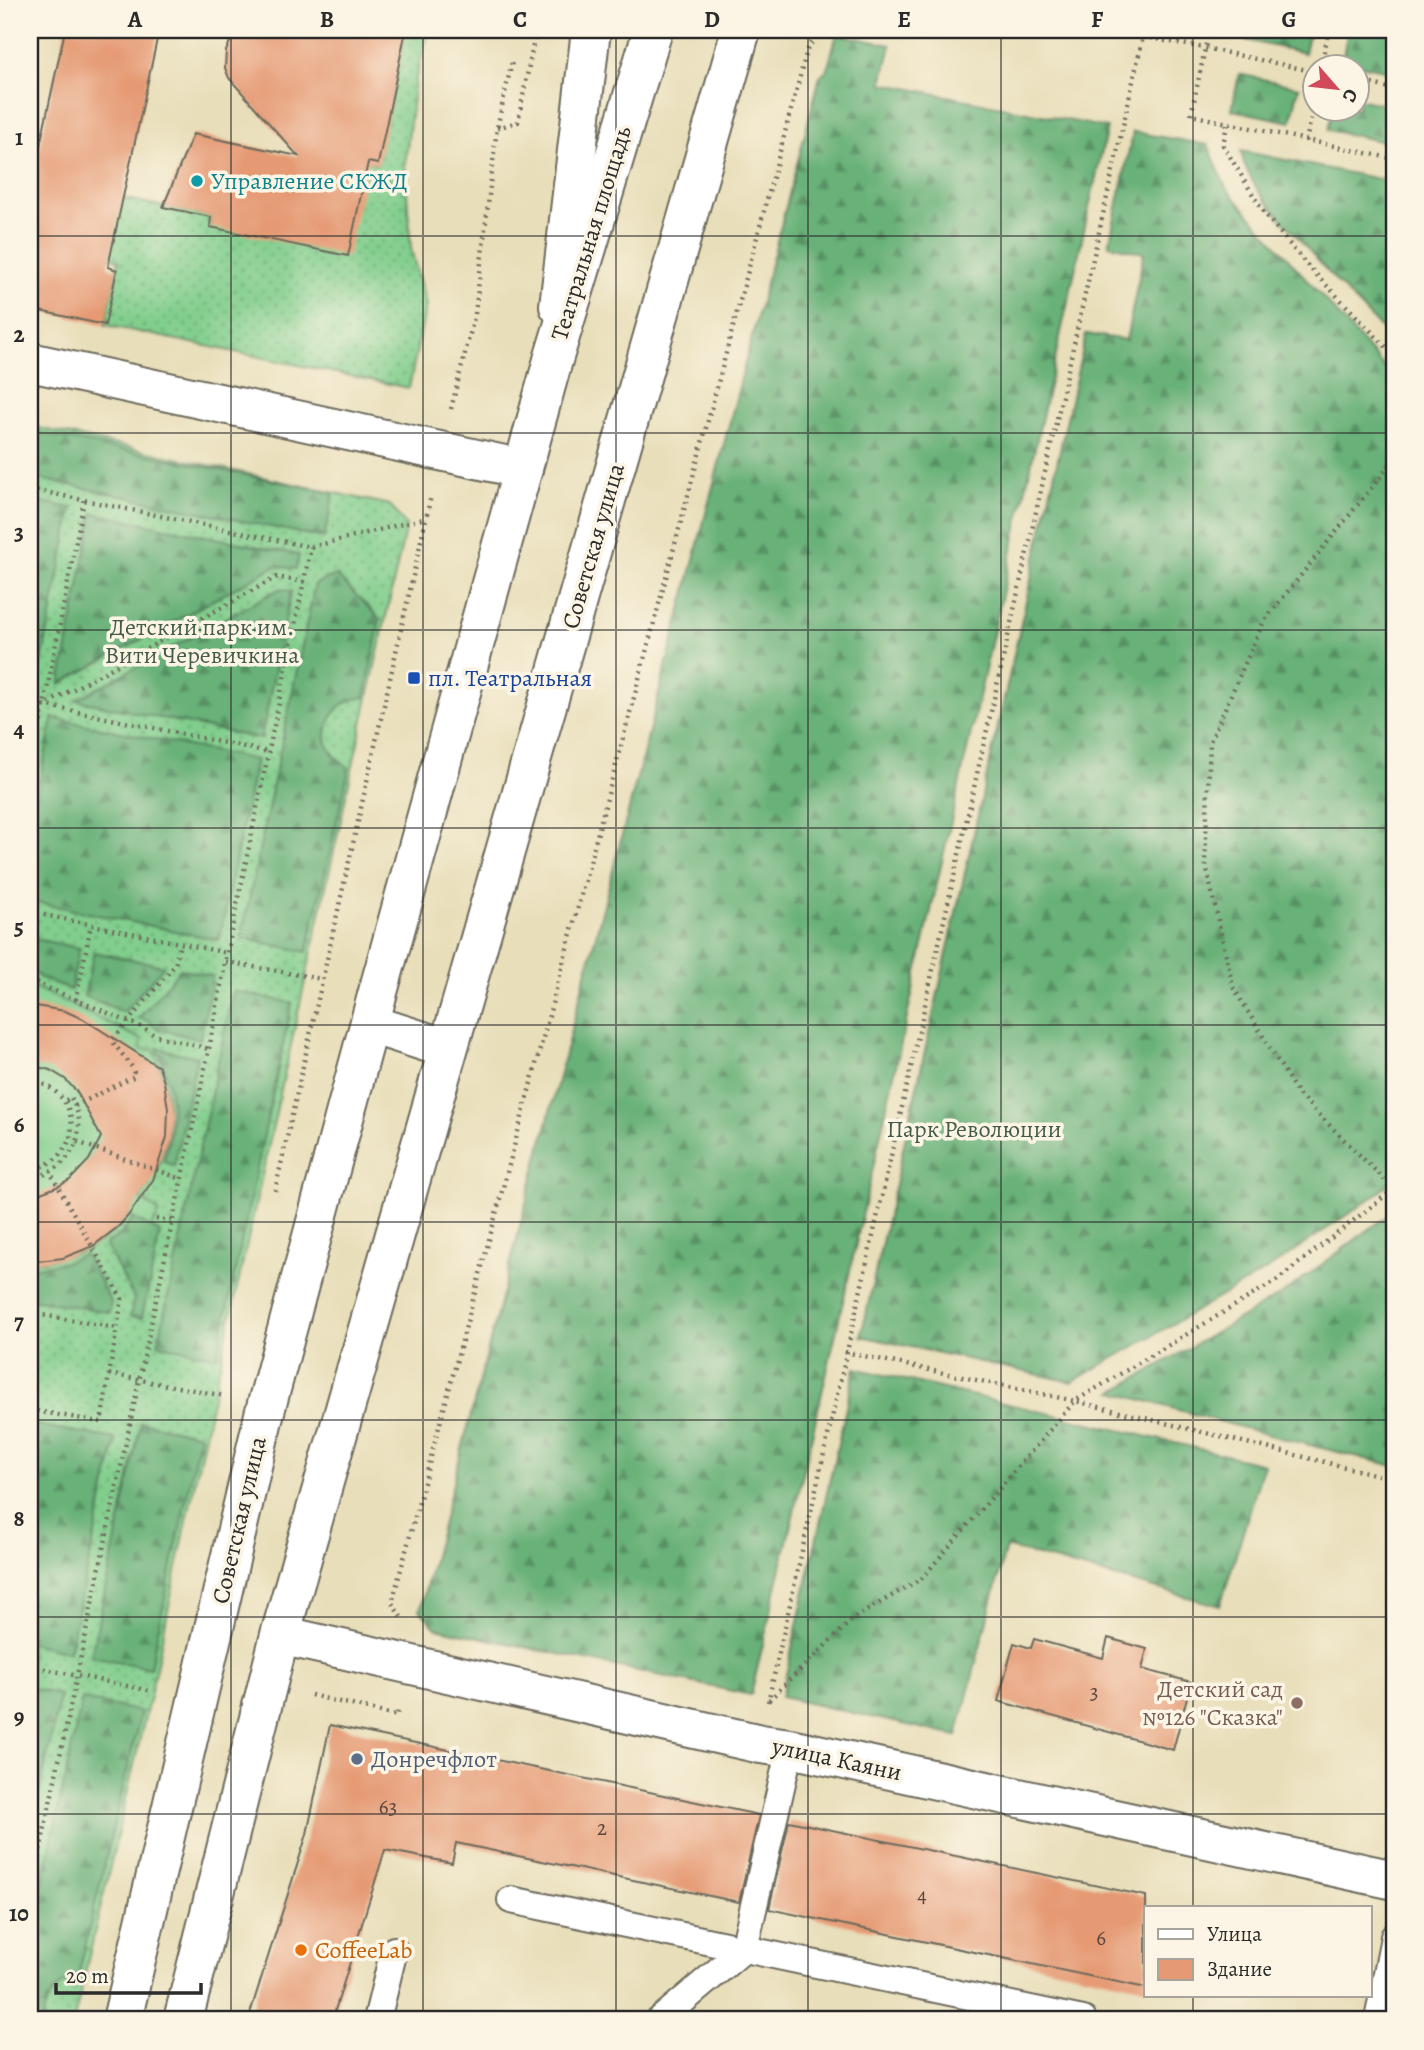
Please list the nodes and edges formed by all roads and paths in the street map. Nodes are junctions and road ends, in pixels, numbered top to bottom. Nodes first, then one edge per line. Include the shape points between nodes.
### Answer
1 (534, 30) edge
2 (591, 30) edge
3 (653, 30) edge
4 (741, 30) edge
5 (756, 30) edge
6 (820, 30) edge
7 (1102, 30) edge
8 (1209, 30) edge
9 (1329, 30) edge
10 (1143, 37) junction
11 (1205, 48) junction
12 (1324, 52) edge
13 (512, 62) dead end
14 (1302, 69) edge
15 (726, 83) junction
16 (1372, 84) edge
17 (1394, 89) edge
18 (1310, 122) edge
19 (1227, 124) junction
20 (497, 128) junction
21 (1306, 141) junction
22 (1394, 159) edge
23 (1394, 355) edge
24 (553, 360) junction
25 (30, 362) edge
26 (441, 451) junction
27 (1394, 460) edge
28 (523, 469) junction
29 (30, 489) edge
30 (85, 500) junction
31 (426, 518) junction
32 (311, 547) junction
33 (304, 582) junction
34 (30, 702) edge
35 (45, 705) junction
36 (30, 713) edge
37 (268, 752) junction
38 (30, 777) edge
39 (30, 912) edge
40 (91, 925) junction
41 (180, 944) junction
42 (227, 953) junction
43 (226, 961) junction
44 (30, 979) edge
45 (322, 979) junction
46 (76, 1000) junction
47 (127, 1022) junction
48 (370, 1024) junction
49 (209, 1049) junction
50 (448, 1049) junction
51 (30, 1080) edge
52 (65, 1101) junction
53 (75, 1106) junction
54 (76, 1142) junction
55 (30, 1169) edge
56 (50, 1172) junction
57 (30, 1177) edge
58 (182, 1179) junction
59 (1394, 1189) edge
60 (274, 1195) dead end
61 (156, 1219) dead end
62 (173, 1222) junction
63 (30, 1313) edge
64 (117, 1328) junction
65 (845, 1352) junction
66 (109, 1374) junction
67 (139, 1380) junction
68 (229, 1397) dead end
69 (1075, 1401) junction
70 (30, 1410) edge
71 (1394, 1479) edge
72 (404, 1622) dead end
73 (280, 1635) junction
74 (402, 1664) junction
75 (30, 1666) edge
76 (76, 1676) junction
77 (163, 1694) dead end
78 (308, 1694) dead end
79 (768, 1701) junction
80 (776, 1746) junction
81 (1394, 1880) edge
82 (30, 1898) edge
83 (511, 1900) dead end
84 (1394, 1937) edge
85 (744, 1949) junction
86 (394, 1950) dead end
87 (122, 2020) edge
88 (183, 2020) edge
89 (377, 2020) edge
90 (660, 2020) edge
91 (1083, 2020) edge
92 (1378, 2020) edge

1 - 20 path via 518,122
2 - 24 main road, Театральная площадь
3 - 24 main road, Театральная площадь
4 - 15 main road
5 - 15 main road
6 - 72 path via 803,63 392,1603
7 - 10 path
8 - 11 path
9 - 12 path
10 - 11 path
10 - 65 path
11 - 14 path
11 - 19 path via 1191,115
13 - 20 path
15 - 50 main road, Советская улица
16 - 17 path
18 - 21 path
19 - 21 path
19 - 23 path via 1223,145 1264,212 1306,264
20 - 26 path via 475,314
21 - 22 path
24 - 28 main road, Советская улица
25 - 26 main road
26 - 28 main road
26 - 31 path
27 - 59 path via 1264,621 1210,742 1205,861 1233,986 1298,1094
28 - 48 main road, Советская улица
29 - 30 path
30 - 32 path
30 - 35 path
31 - 32 path
31 - 45 path
32 - 33 path
33 - 35 path via 277,578
33 - 37 path
34 - 35 path
35 - 36 path
35 - 37 path
35 - 38 path
37 - 42 path
39 - 40 path
40 - 41 path
40 - 46 path
41 - 42 path
41 - 47 path via 176,965
42 - 43 path
43 - 45 path
43 - 49 path
44 - 46 path
45 - 60 path
46 - 47 path
47 - 49 path via 154,1035
47 - 53 path via 112,1041 135,1076
48 - 50 main road
48 - 87 main road, Советская улица via 264,1415
49 - 58 path
50 - 73 main road, Советская улица
51 - 52 path via 56,1090
52 - 53 path via 71,1097
52 - 55 path via 71,1138 55,1159
53 - 54 path
54 - 56 path
54 - 58 path
56 - 57 path
56 - 64 path via 122,1300
58 - 62 path
59 - 69 path via 1276,1281
61 - 62 path
62 - 67 path
63 - 64 path
64 - 66 path
65 - 69 path
65 - 79 path
66 - 67 path
66 - 70 path via 101,1422
67 - 68 path
67 - 76 path
69 - 71 path
69 - 79 path via 922,1578 854,1618
73 - 74 main road, улица Каяни
73 - 88 main road, Советская улица
74 - 78 path via 397,1716
74 - 80 main road, улица Каяни
75 - 76 path
76 - 77 path
76 - 82 path
79 - 80 path
80 - 81 main road, улица Каяни
80 - 85 lane
83 - 85 lane
84 - 92 lane
85 - 90 lane
85 - 91 lane
86 - 89 lane

